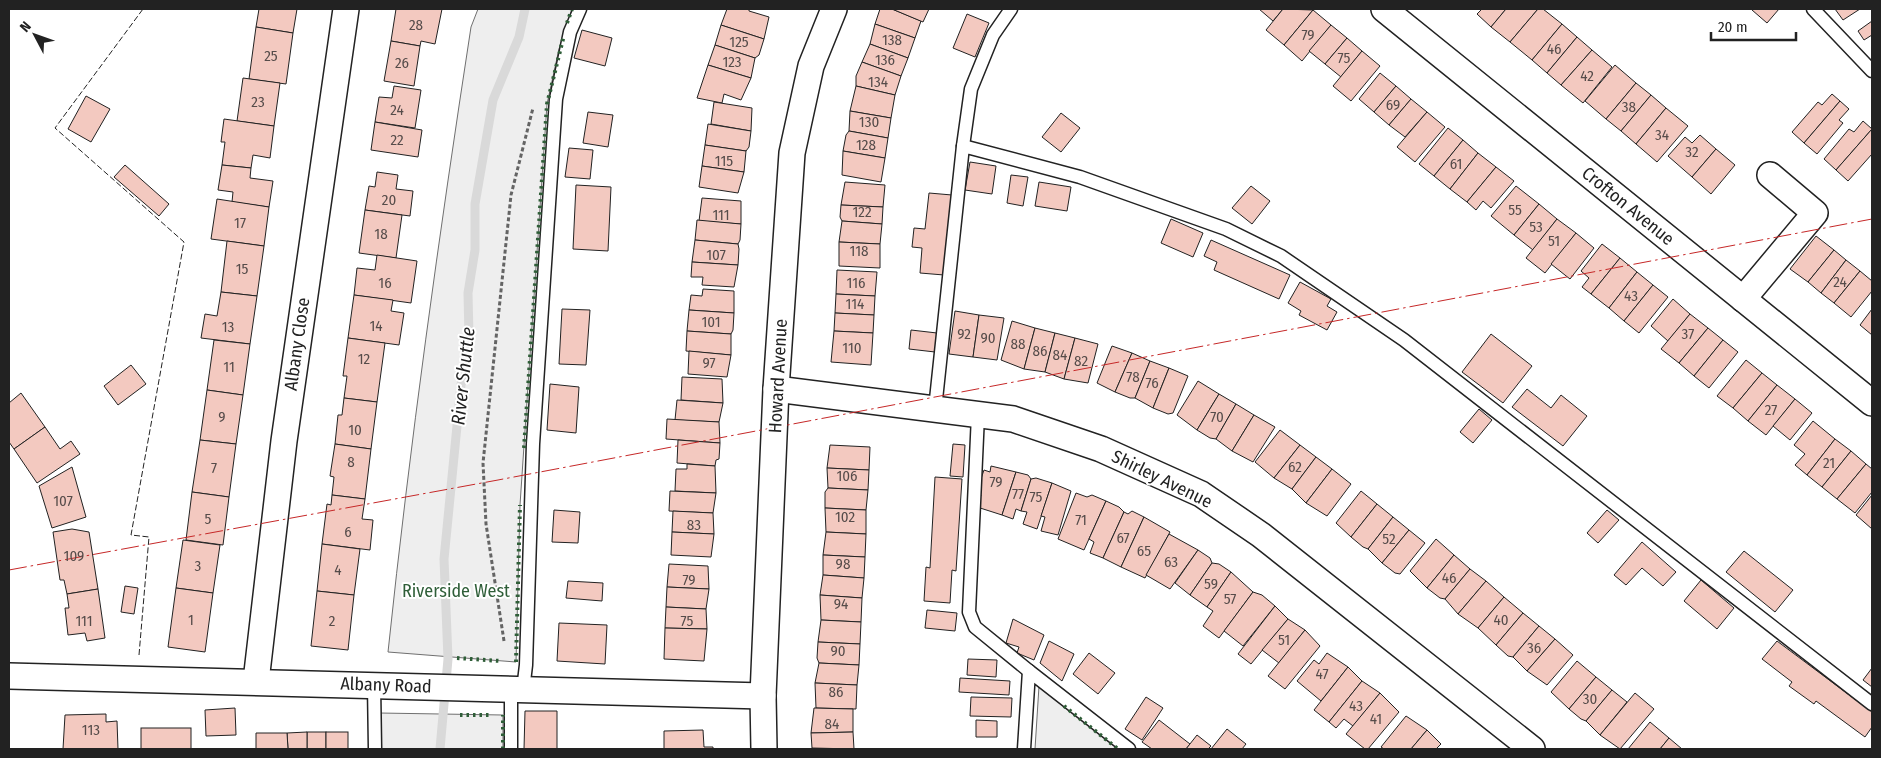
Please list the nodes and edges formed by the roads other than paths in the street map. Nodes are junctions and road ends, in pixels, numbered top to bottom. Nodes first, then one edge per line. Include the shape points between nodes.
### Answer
1 (346, 9) edge
2 (580, 9) edge
3 (834, 9) edge
4 (1011, 9) edge
5 (1384, 9) edge
6 (1812, 9) edge
7 (1872, 71) edge
8 (963, 146) junction
9 (1770, 175) dead end
10 (1744, 299) junction
11 (776, 389) junction
12 (1872, 403) edge
13 (935, 409) junction
14 (978, 415) junction
15 (1029, 671) junction
16 (9, 676) edge
17 (256, 681) junction
18 (374, 685) junction
19 (517, 689) junction
20 (763, 696) junction
21 (1872, 704) edge
22 (375, 749) edge
23 (512, 749) edge
24 (764, 749) edge
25 (1024, 749) edge
26 (1129, 749) edge
27 (1532, 749) edge

1 - 17 street, Albany Close via 284,441
2 - 19 lane via 570,32 556,99 533,444 526,665
3 - 11 street, Howard Avenue via 810,66 792,153
4 - 8 lane via 993,35 971,90
5 - 10 street, Crofton Avenue
6 - 7 lane
8 - 13 lane
8 - 21 lane via 1080,177 1226,229 1281,256 1404,340
9 - 10 street via 1815,213
10 - 12 street, Crofton Avenue
11 - 13 street, Shirley Avenue
11 - 20 street, Howard Avenue
13 - 14 street, Shirley Avenue
14 - 15 lane via 969,612 975,627
14 - 27 street, Shirley Avenue via 1013,419 1101,449 1201,494 1261,535
15 - 25 lane
15 - 26 lane
16 - 17 street, Albany Road
17 - 18 street, Albany Road
18 - 19 street, Albany Road
18 - 22 lane
19 - 20 street, Albany Road
19 - 23 lane
20 - 24 street, Howard Avenue

